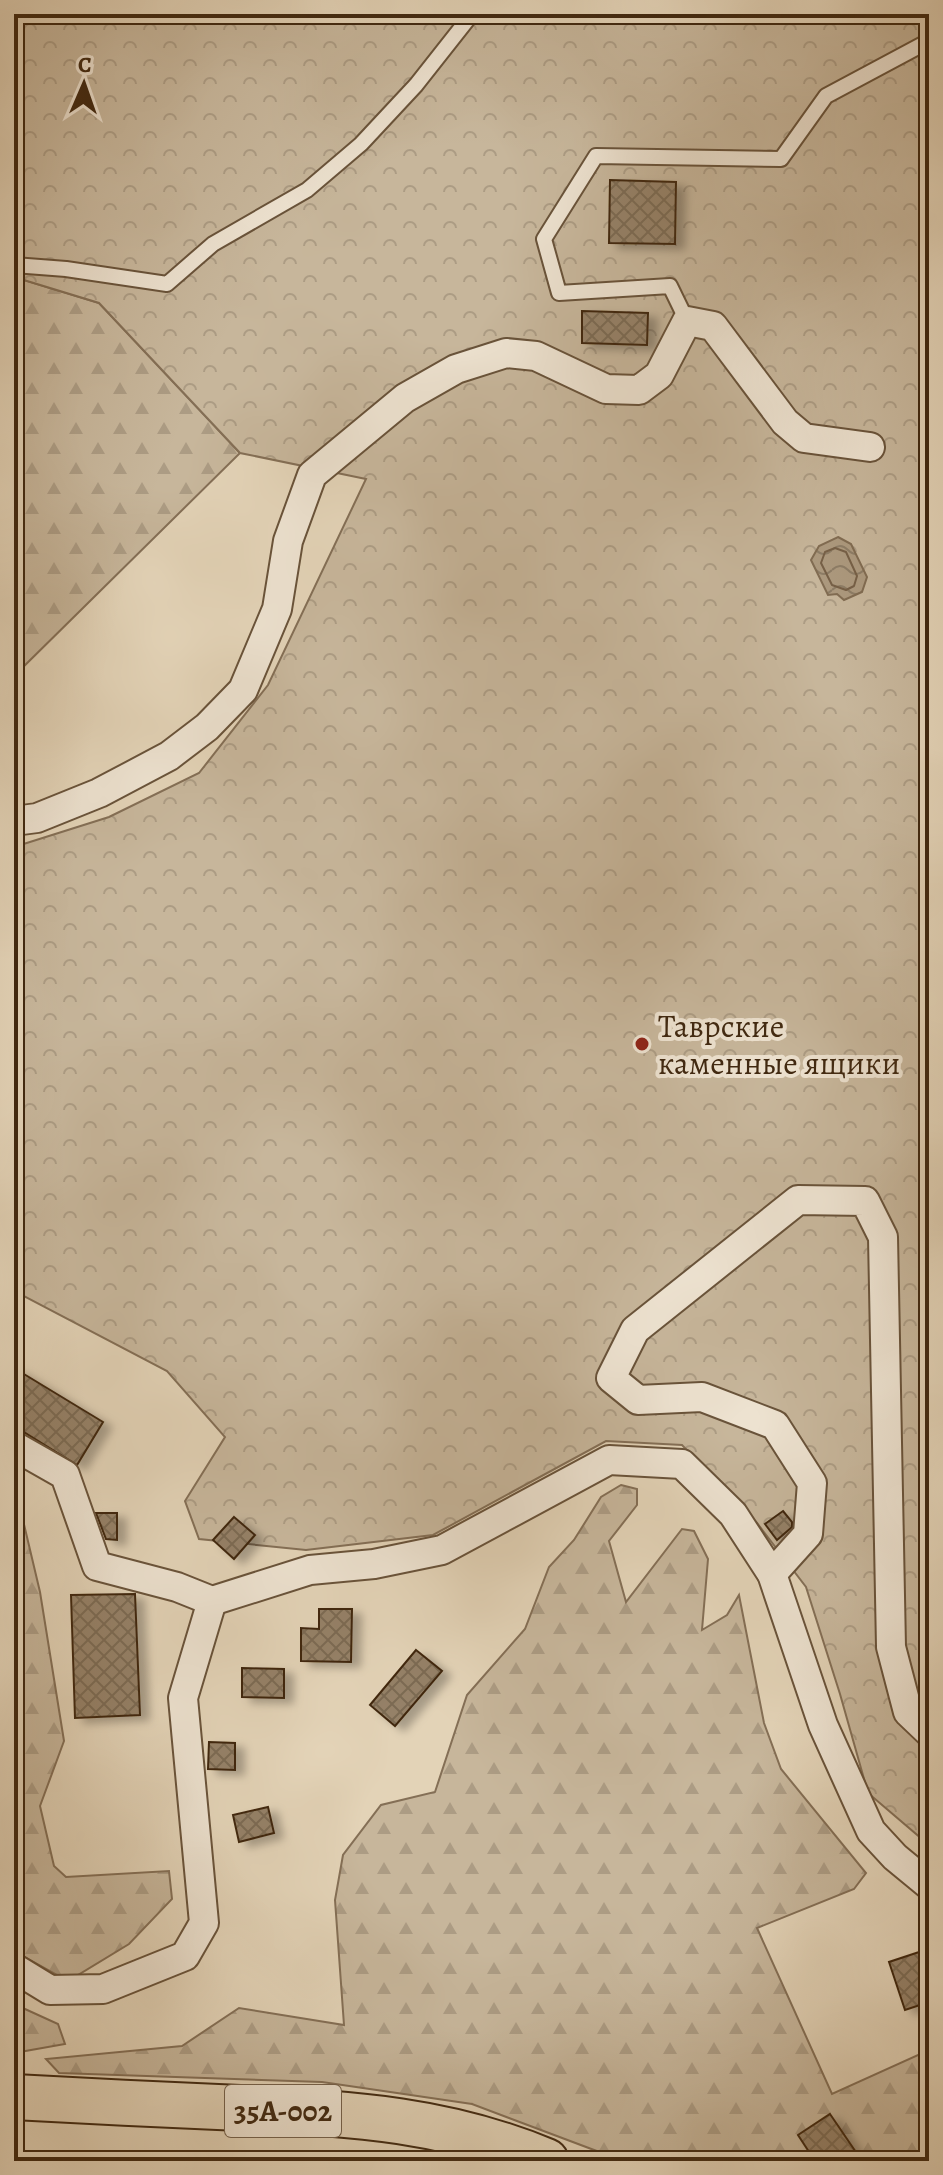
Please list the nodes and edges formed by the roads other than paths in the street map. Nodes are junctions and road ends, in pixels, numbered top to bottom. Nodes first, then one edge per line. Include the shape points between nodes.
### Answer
1 (472, 14) edge
2 (929, 34) edge
3 (14, 265) edge
4 (687, 321) junction
5 (870, 447) dead end
6 (14, 821) edge
7 (14, 1446) edge
8 (772, 1574) junction
9 (212, 1601) junction
10 (929, 1732) edge
11 (929, 1885) edge
12 (14, 1968) edge
13 (14, 2097) edge
14 (14, 2113) edge
15 (492, 2161) edge
16 (546, 2161) edge

1 - 3 lane via 361,144 307,190 213,244 167,284
2 - 4 lane via 927,42 826,96 781,159 596,156 544,239 559,293 670,286
4 - 5 street via 713,326 785,422 804,438
4 - 6 street via 659,375 639,390 606,389 536,356 506,353 456,369 405,398 312,475 288,541 277,609 243,690 169,756 99,793 37,818
7 - 9 street via 65,1475 97,1566
8 - 9 street via 733,1514 682,1464 609,1460 442,1550 310,1570
8 - 10 street via 808,1534 812,1483 775,1425 702,1397 638,1400 611,1378 635,1330 798,1200 865,1201 883,1237 891,1647 908,1712
8 - 11 street via 823,1725 871,1831
9 - 12 street via 183,1698 204,1923 185,1956 103,1989 50,1990
13 - 16 highway, 35А-002 via 349,2114 433,2125
14 - 15 highway, 35А-002 via 347,2130 427,2141

